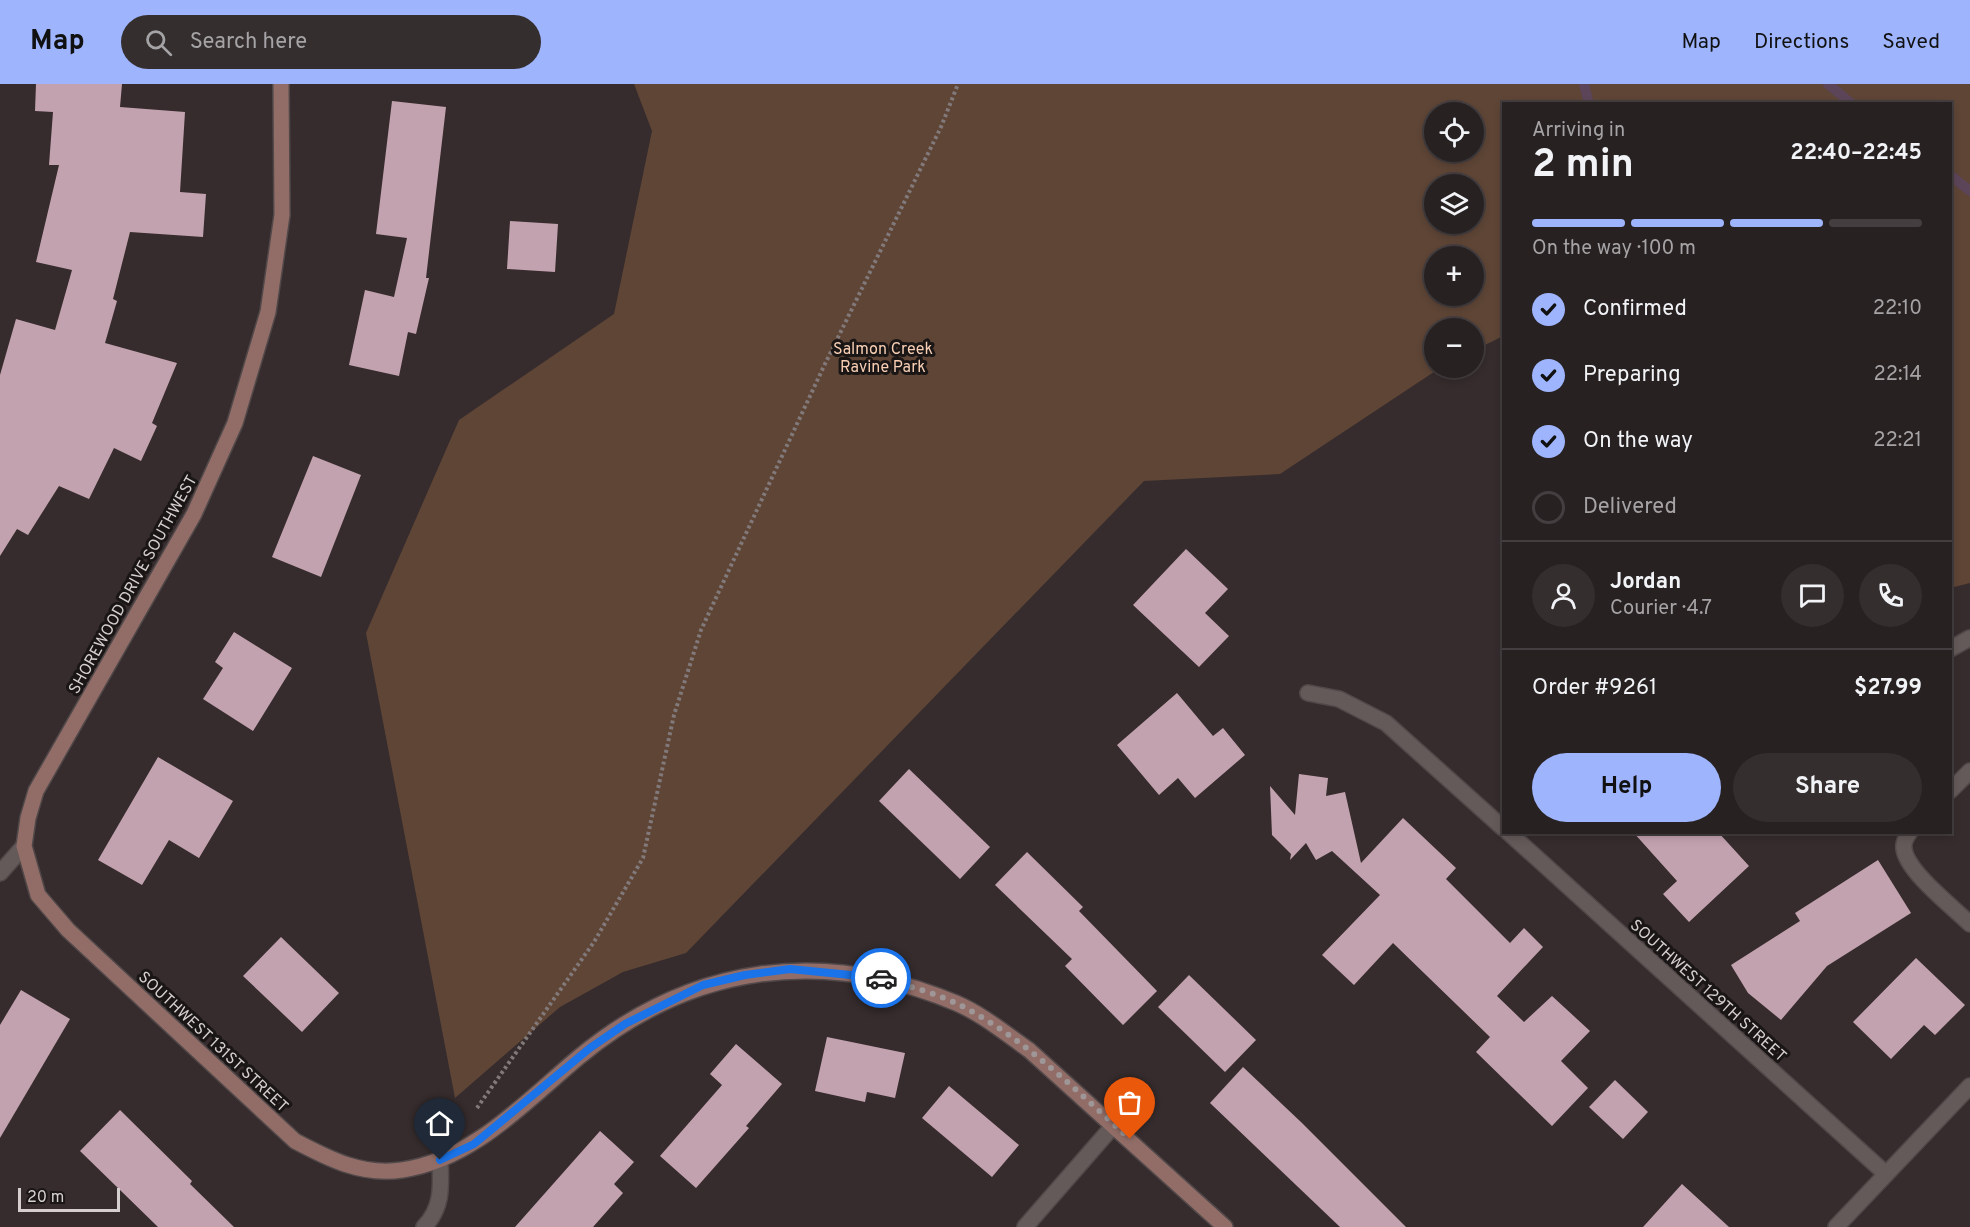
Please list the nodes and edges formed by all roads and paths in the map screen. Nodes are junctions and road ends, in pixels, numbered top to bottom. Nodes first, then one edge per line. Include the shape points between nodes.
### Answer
1 (281, 84) edge
2 (958, 84) edge
3 (1970, 638) edge
4 (1952, 648) edge
5 (1308, 693) dead end
6 (1970, 771) edge
7 (1952, 789) edge
8 (1502, 827) edge
9 (1510, 834) edge
10 (1908, 834) edge
11 (24, 846) junction
12 (0, 873) edge
13 (1970, 924) edge
14 (1970, 1086) edge
15 (474, 1113) dead end
16 (1114, 1125) junction
17 (440, 1160) junction
18 (1886, 1174) junction
19 (424, 1227) edge
20 (1025, 1227) edge
21 (1225, 1227) edge
22 (1836, 1227) edge

1 - 11 street, SHOREWOOD DRIVE SOUTHWEST via 282,215 268,312 235,423 194,514 36,791
2 - 15 path via 701,630 674,715 642,858 594,942
3 - 4 street
5 - 8 street via 1339,699 1386,723
6 - 7 street
9 - 18 street, SOUTHWEST 129TH STREET
10 - 13 street via 1903,849 1910,863
11 - 12 street, SHOREWOOD DRIVE SOUTHWEST
11 - 17 street, SOUTHWEST 131ST STREET via 38,895 68,930 295,1141 334,1162 366,1171 402,1170
14 - 18 street
16 - 17 street, SOUTHWEST 131ST STREET via 1029,1050 958,1004 877,977 790,969 703,985 625,1024 474,1144
16 - 20 street
16 - 21 street, SOUTHWEST 131ST STREET
17 - 19 street via 442,1197 433,1218
18 - 22 street

